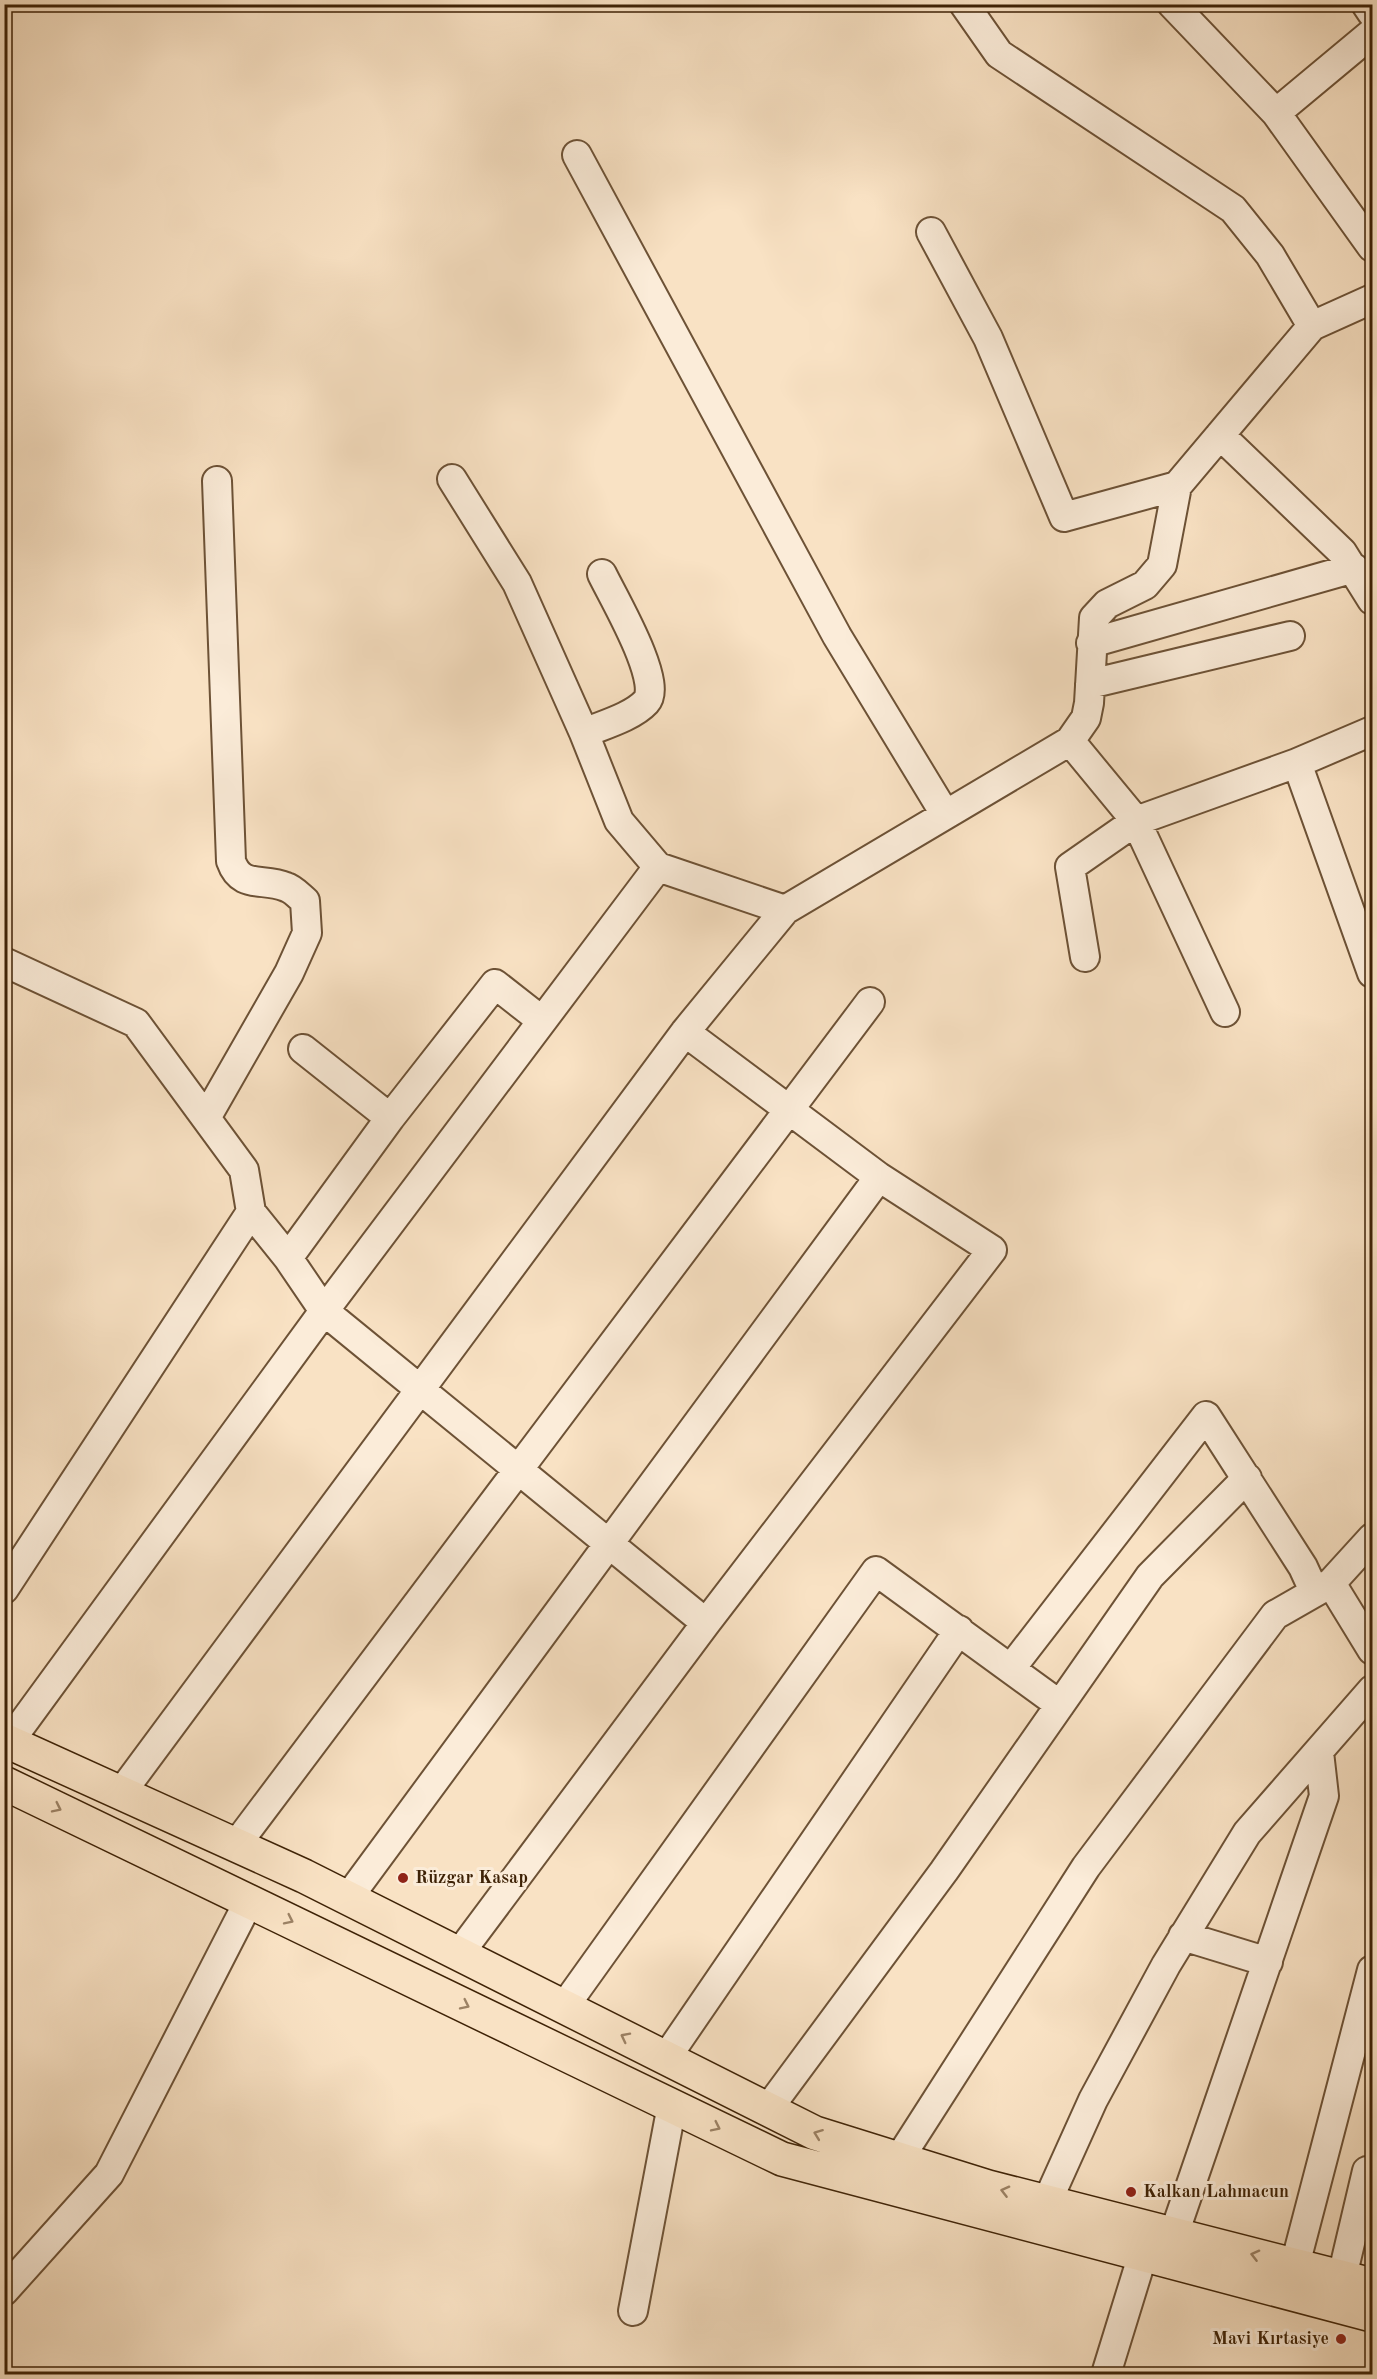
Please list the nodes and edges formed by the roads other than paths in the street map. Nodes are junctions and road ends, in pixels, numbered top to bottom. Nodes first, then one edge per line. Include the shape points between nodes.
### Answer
1 (964, 4) edge
2 (1172, 4) edge
3 (1365, 4) edge
4 (1372, 13) edge
5 (1372, 33) edge
6 (1276, 113) junction
7 (577, 154) dead end
8 (932, 232) dead end
9 (1372, 248) edge
10 (1372, 299) edge
11 (1312, 326) junction
12 (1220, 435) junction
13 (452, 479) dead end
14 (217, 481) dead end
15 (1177, 486) junction
16 (1354, 568) junction
17 (602, 574) dead end
18 (1372, 600) edge
19 (1290, 636) dead end
20 (1091, 643) junction
21 (1090, 684) junction
22 (1372, 731) edge
23 (584, 734) junction
24 (1070, 741) junction
25 (1297, 763) junction
26 (945, 814) junction
27 (1136, 821) junction
28 (658, 867) junction
29 (785, 910) junction
30 (1085, 957) dead end
31 (4, 962) edge
32 (1372, 973) edge
33 (870, 1002) dead end
34 (1225, 1012) dead end
35 (541, 1020) junction
36 (685, 1032) junction
37 (303, 1049) dead end
38 (789, 1108) junction
39 (206, 1118) junction
40 (390, 1118) junction
41 (879, 1177) junction
42 (251, 1212) junction
43 (288, 1258) junction
44 (324, 1311) junction
45 (421, 1388) junction
46 (520, 1469) junction
47 (1247, 1478) junction
48 (1372, 1538) edge
49 (609, 1543) junction
50 (1322, 1587) junction
51 (4, 1589) edge
52 (706, 1623) junction
53 (959, 1630) junction
54 (1372, 1650) edge
55 (1012, 1667) junction
56 (1372, 1690) edge
57 (1060, 1705) junction
58 (7, 1741) edge
59 (1319, 1752) junction
60 (4, 1782) edge
61 (121, 1793) junction
62 (236, 1845) junction
63 (348, 1898) junction
64 (249, 1900) junction
65 (1183, 1936) junction
66 (459, 1954) junction
67 (1268, 1962) junction
68 (1372, 1970) edge
69 (564, 2007) junction
70 (666, 2058) junction
71 (672, 2106) junction
72 (768, 2109) junction
73 (898, 2159) junction
74 (1367, 2171) dead end
75 (1047, 2202) junction
76 (1174, 2234) junction
77 (1143, 2254) junction
78 (1295, 2265) junction
79 (1357, 2281) edge
80 (4, 2291) edge
81 (633, 2311) dead end
82 (1372, 2315) edge
83 (1106, 2374) edge

1 - 11 street via 999,54 1233,209 1270,255
2 - 6 street
3 - 4 street
5 - 6 street
6 - 9 street
7 - 26 street via 837,636
8 - 15 street via 988,338 1064,517
10 - 11 street
11 - 12 street
12 - 15 street
12 - 16 street via 1328,537
13 - 23 street via 517,583
14 - 39 street via 231,861 235,874 243,879 287,887 305,901 307,933
15 - 20 street via 1162,565 1145,585 1099,610
16 - 18 street
16 - 20 street
17 - 23 street via 649,671 651,693 634,710
19 - 21 street
20 - 21 street
21 - 24 street via 1086,718
22 - 25 street
23 - 28 street via 619,821
24 - 26 street
24 - 27 street
25 - 27 street
25 - 32 street
26 - 29 street
27 - 30 street via 1070,867
27 - 34 street
28 - 29 street
28 - 35 street
29 - 36 street
31 - 39 street via 135,1023
33 - 38 street
35 - 40 street via 495,984
35 - 44 street
36 - 38 street
36 - 45 street
37 - 40 street
38 - 41 street
38 - 46 street
39 - 42 street via 244,1170
40 - 43 street
41 - 49 street
41 - 52 street via 992,1250
42 - 43 street
42 - 51 street
43 - 44 street
44 - 45 street
44 - 58 street
45 - 46 street
45 - 61 street
46 - 49 street
46 - 62 street
47 - 50 street via 1303,1567
47 - 55 street via 1206,1416
47 - 57 street via 1150,1576
48 - 50 street
49 - 52 street
49 - 63 street
50 - 54 street
50 - 73 street via 1275,1615 1086,1867
52 - 66 street
53 - 55 street
53 - 69 street via 876,1571
53 - 70 street
55 - 57 street
56 - 59 street
57 - 72 street via 944,1871
58 - 61 main road
59 - 65 street via 1247,1833
59 - 67 street via 1324,1796
60 -> 64 main road
61 - 62 main road
62 - 63 main road
63 - 66 main road
64 -> 71 main road
64 - 80 street via 109,2174
65 - 67 street
65 - 75 street via 1094,2100
66 - 69 main road
67 - 76 street
68 - 78 street
70 -> 69 main road
70 - 72 main road
71 -> 77 main road via 782,2159
71 - 81 street
73 -> 72 main road via 815,2133
75 -> 73 main road
74 - 79 street
75 - 76 main road
78 -> 76 main road
77 - 82 main road
77 - 83 street
78 - 79 main road

